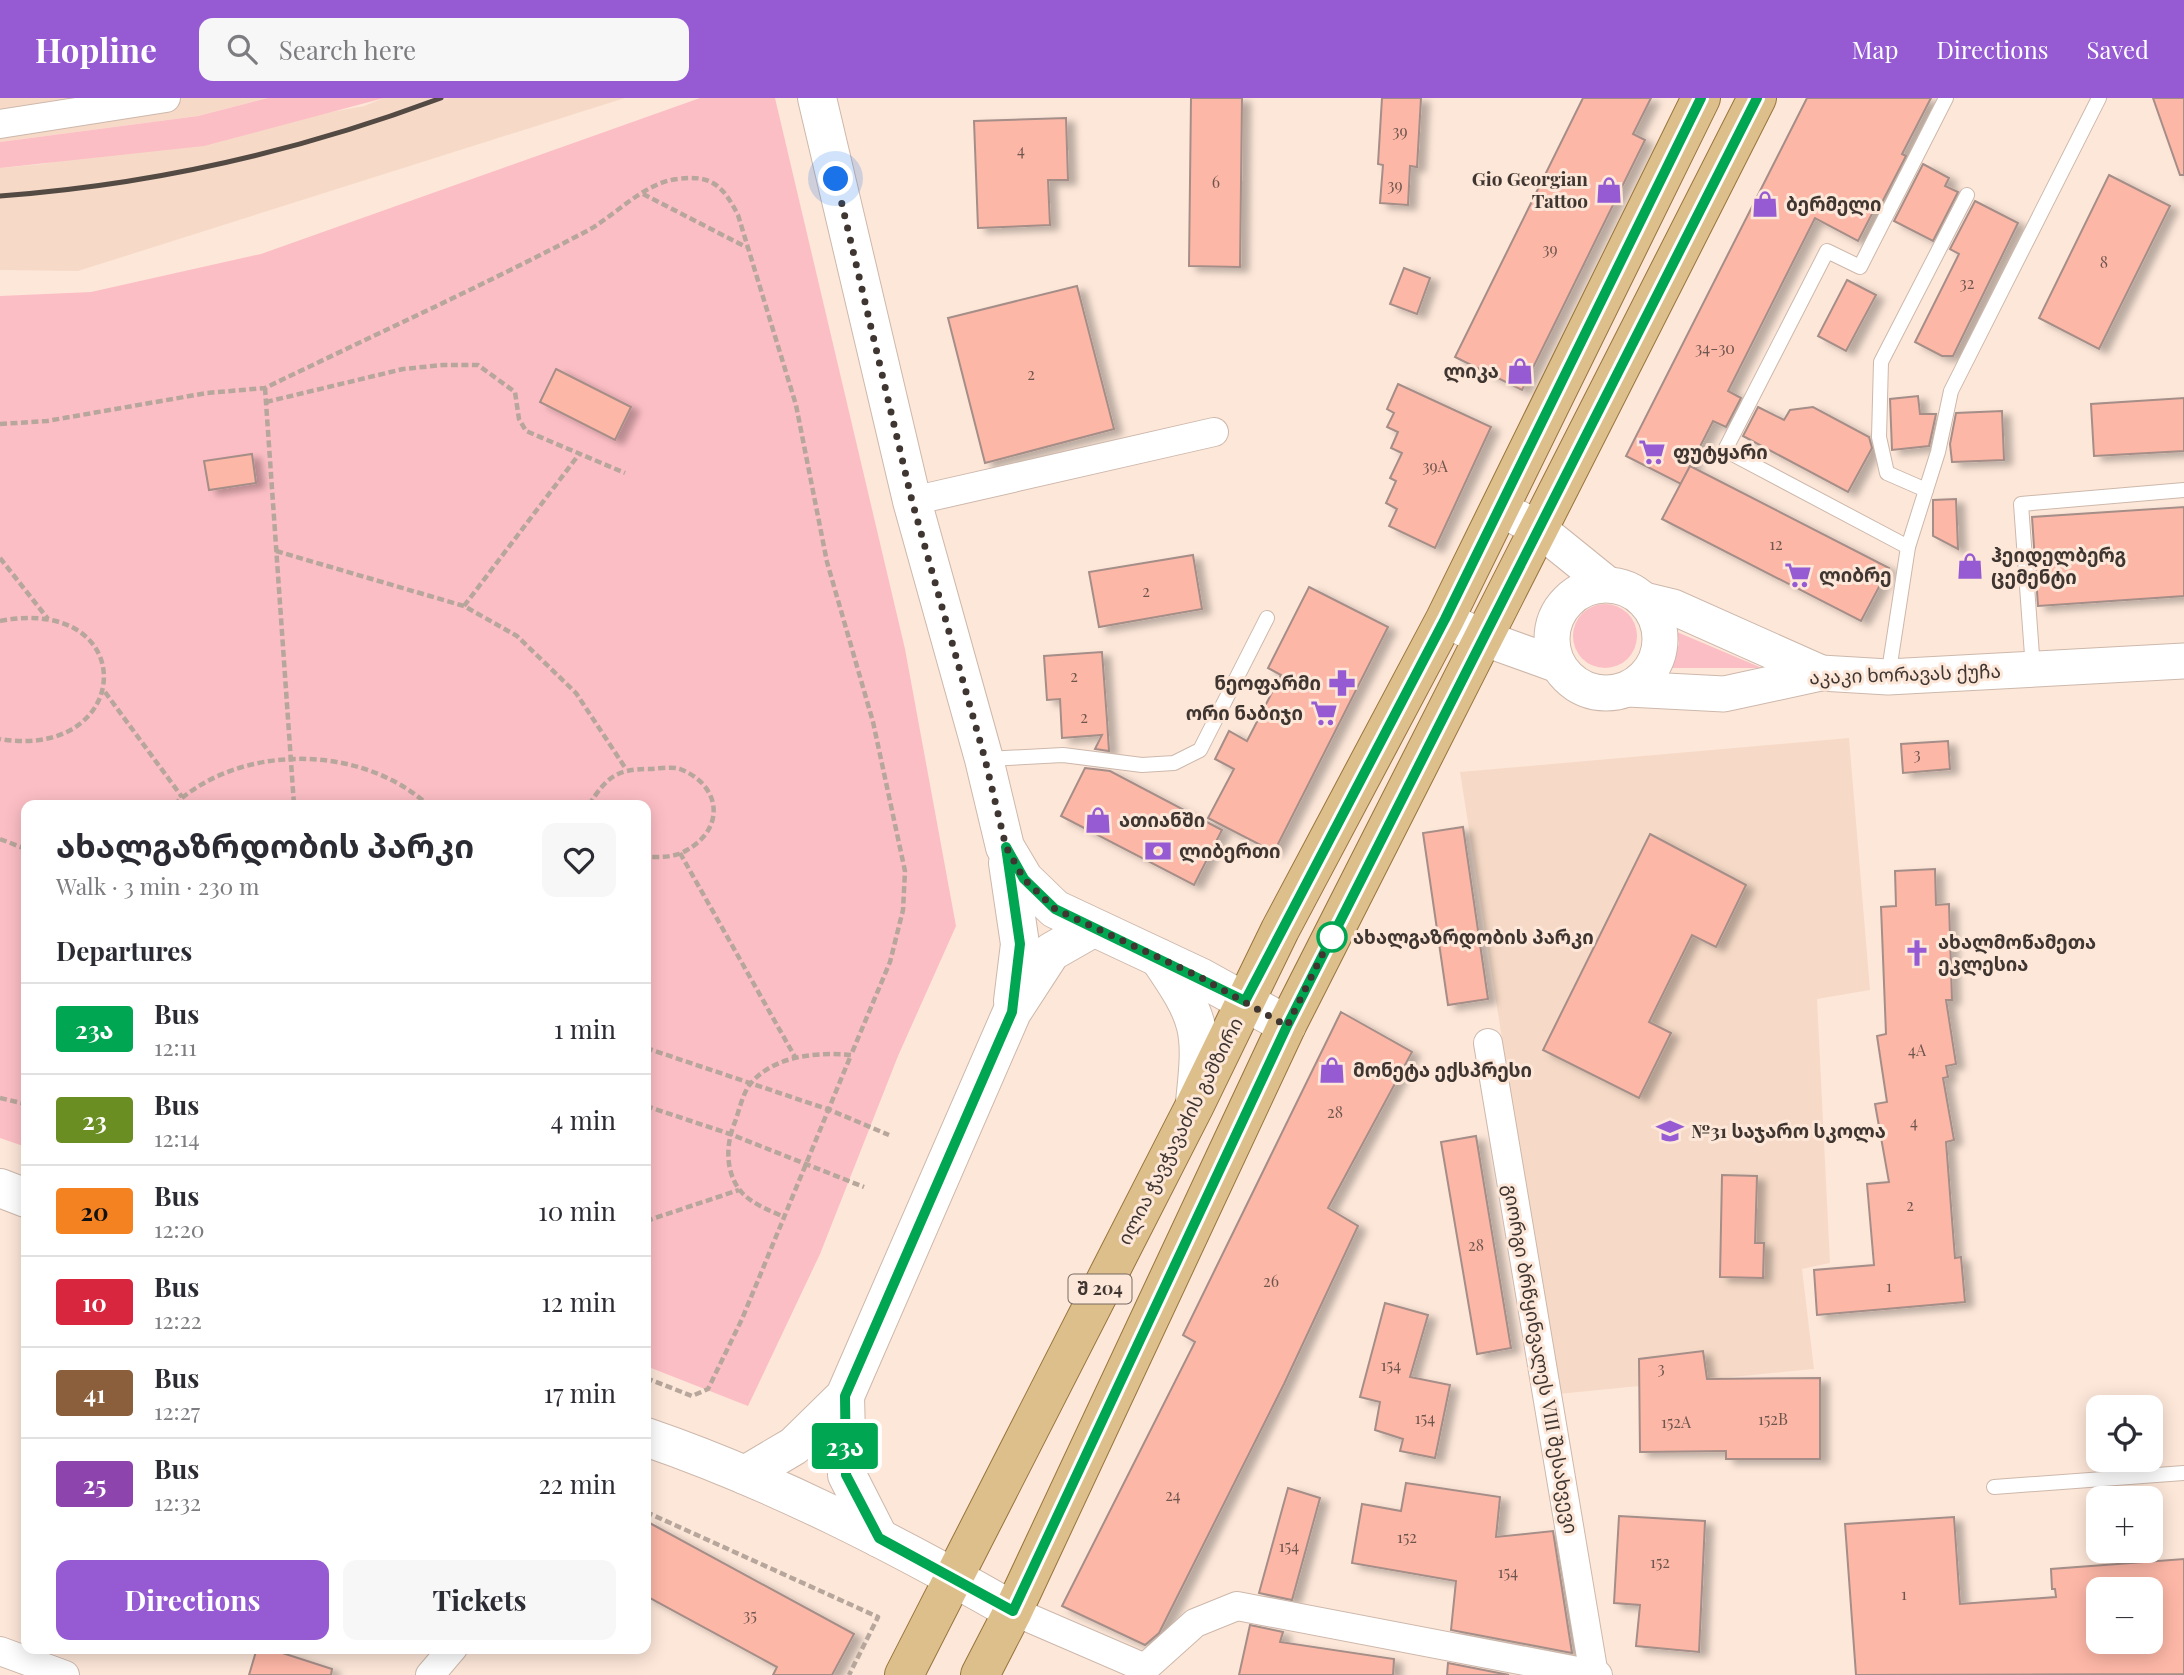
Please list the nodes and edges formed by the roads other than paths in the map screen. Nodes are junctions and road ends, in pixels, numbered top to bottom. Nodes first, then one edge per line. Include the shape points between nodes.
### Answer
1 (166, 98) edge
2 (817, 98) edge
3 (1702, 98) edge
4 (1757, 98) edge
5 (1946, 98) edge
6 (2099, 98) edge
7 (0, 124) edge
8 (1967, 195) dead end
9 (1214, 432) dead end
10 (1926, 490) junction
11 (2184, 490) edge
12 (912, 501) junction
13 (1499, 508) junction
14 (1539, 529) junction
15 (1908, 547) junction
16 (1606, 584) junction
17 (1644, 600) junction
18 (1267, 618) dead end
19 (1445, 619) junction
20 (1483, 638) junction
21 (2184, 661) edge
22 (1559, 665) junction
23 (2033, 669) junction
24 (1821, 673) junction
25 (1888, 677) junction
26 (1628, 689) junction
27 (985, 759) junction
28 (1006, 847) junction
29 (1093, 928) junction
30 (1159, 958) junction
31 (1245, 1001) junction
32 (1012, 1012) junction
33 (1287, 1026) junction
34 (1488, 1043) dead end
35 (1195, 1105) junction
36 (0, 1188) edge
37 (21, 1196) edge
38 (845, 1396) junction
39 (651, 1439) edge
40 (2184, 1473) edge
41 (745, 1475) junction
42 (1994, 1487) dead end
43 (879, 1538) junction
44 (952, 1576) junction
45 (1013, 1611) junction
46 (0, 1651) edge
47 (448, 1654) edge
48 (1145, 1671) edge
49 (65, 1675) edge
50 (430, 1675) edge
51 (904, 1675) edge
52 (980, 1675) edge
53 (1595, 1675) edge

1 - 7 street
2 - 12 main road
3 - 13 main road, ილია ჭავჭავაძის გამზირი / შ 204
4 - 14 main road, შ 204
5 - 15 lane via 1860,267 1827,251 1725,450
6 - 10 lane via 1951,391
8 - 10 lane via 1881,362 1879,437 1887,473
9 - 12 street
10 - 15 lane
11 - 23 lane via 2021,504
12 - 27 main road
13 - 14 street
13 - 19 main road, ილია ჭავჭავაძის გამზირი / შ 204
14 - 16 street
14 - 20 main road, შ 204
15 - 25 lane
16 - 17 street via 1625,588
16 - 22 street via 1584,589 1566,602 1555,621 1552,644
17 - 24 street via 1673,607
17 - 26 street via 1655,614 1660,649 1643,680
18 - 27 lane via 1200,750 1174,763 1142,765 1063,755
19 - 20 street
19 - 31 main road, ილია ჭავჭავაძის გამზირი / შ 204
20 - 22 street
20 - 33 main road, შ 204
21 - 23 street, აკაკი ხორავას ქუჩა
22 - 26 street via 1572,682 1591,691
23 - 25 street, აკაკი ხორავას ქუჩა
24 - 25 street, აკაკი ხორავას ქუჩა
24 - 26 street, აკაკი ხორავას ქუჩა via 1724,694
27 - 28 main road
28 - 29 main road via 1037,894
28 - 32 main road via 1020,944
29 - 30 main road
29 - 32 main road via 1051,952
30 - 31 main road
30 - 35 main road via 1186,997 1198,1025
31 - 33 main road
31 - 35 main road, ილია ჭავჭავაძის გამზირი / შ 204
32 - 38 main road
33 - 45 main road, შ 204
34 - 53 street, გიორგი ბრწყინვალეს VIII შესახვევი
35 - 44 main road, ილია ჭავჭავაძის გამზირი / შ 204
36 - 37 main road
38 - 41 main road via 794,1447
38 - 43 main road via 846,1475
39 - 41 main road
40 - 42 lane
41 - 43 main road
43 - 44 main road
44 - 45 main road
44 - 51 main road, ილია ჭავჭავაძის გამზირი / შ 204
45 - 48 street
45 - 52 main road, შ 204
46 - 49 street
47 - 50 street
48 - 53 street via 1195,1623 1237,1606

